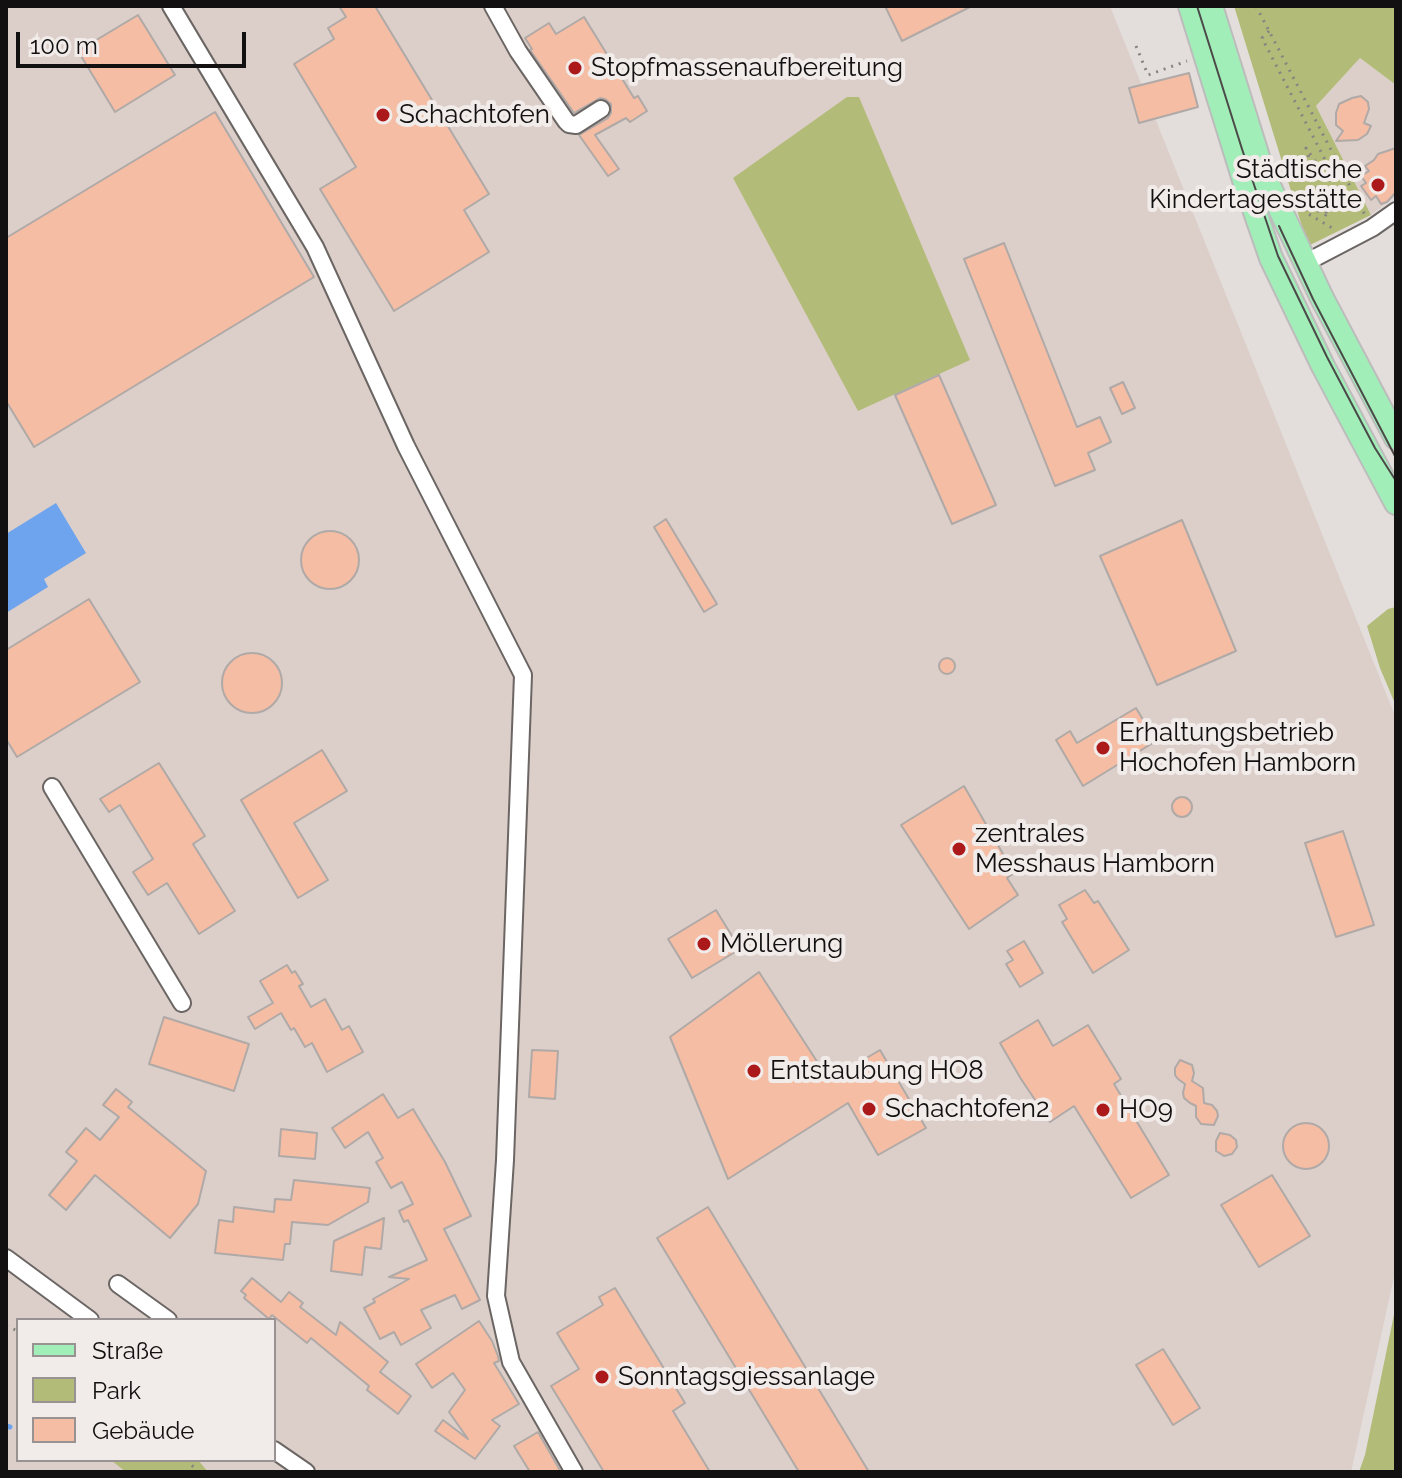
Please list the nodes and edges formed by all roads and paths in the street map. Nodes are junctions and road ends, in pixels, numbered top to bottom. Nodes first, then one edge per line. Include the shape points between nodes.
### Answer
1 (171, 6) edge
2 (493, 6) edge
3 (1190, 6) edge
4 (1211, 6) edge
5 (1256, 6) edge
6 (1269, 31) junction
7 (1136, 46) dead end
8 (1206, 55) junction
9 (601, 109) dead end
10 (1317, 188) dead end
11 (1396, 211) edge
12 (1326, 215) junction
13 (1326, 225) dead end
14 (1372, 228) junction
15 (1305, 263) junction
16 (1396, 438) edge
17 (1396, 503) edge
18 (52, 787) dead end
19 (182, 1003) dead end
20 (6, 1258) edge
21 (118, 1284) dead end
22 (87, 1318) edge
23 (165, 1318) edge
24 (276, 1451) edge
25 (306, 1472) edge
26 (574, 1472) edge

1 - 26 street via 315,247 406,446 523,675 496,1296 511,1362
2 - 9 street via 569,124
3 - 8 main road
4 - 15 main road via 1263,173
5 - 6 path
6 - 12 path via 1262,38 1339,191
6 - 14 path
7 - 8 path via 1148,75
8 - 17 main road via 1271,258
10 - 12 path via 1306,148 1329,181
11 - 14 street
12 - 13 path via 1308,206 1305,212
14 - 15 street
15 - 16 main road
18 - 19 street
20 - 22 street
21 - 23 street
24 - 25 street

